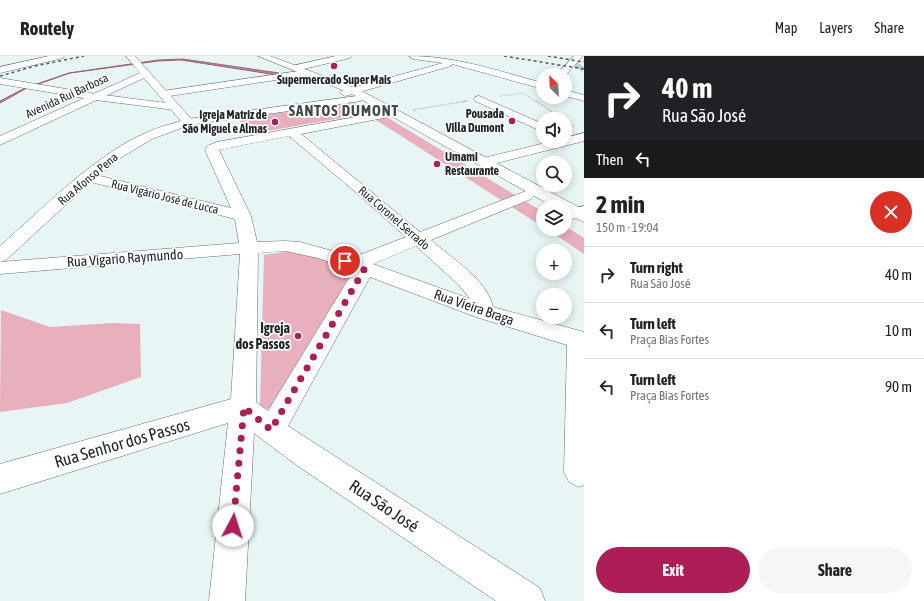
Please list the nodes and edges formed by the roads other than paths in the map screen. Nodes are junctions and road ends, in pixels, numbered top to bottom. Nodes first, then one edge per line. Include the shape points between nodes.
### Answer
1 (60, 56) edge
2 (262, 56) edge
3 (345, 56) edge
4 (413, 56) edge
5 (568, 56) edge
6 (134, 61) edge
7 (456, 62) junction
8 (579, 62) edge
9 (47, 66) dead end
10 (295, 68) junction
11 (571, 68) edge
12 (1, 69) edge
13 (145, 74) junction
14 (307, 74) junction
15 (572, 76) edge
16 (0, 81) edge
17 (536, 84) edge
18 (163, 94) junction
19 (352, 94) junction
20 (572, 95) edge
21 (96, 97) junction
22 (584, 98) edge
23 (479, 99) dead end
24 (175, 107) junction
25 (390, 114) junction
26 (231, 117) junction
27 (188, 122) junction
28 (536, 125) edge
29 (291, 132) junction
30 (574, 138) edge
31 (0, 141) edge
32 (244, 141) junction
33 (436, 143) junction
34 (486, 162) junction
35 (88, 177) junction
36 (526, 196) junction
37 (536, 202) edge
38 (575, 215) edge
39 (243, 216) junction
40 (584, 232) edge
41 (419, 239) junction
42 (249, 248) junction
43 (0, 256) edge
44 (360, 266) junction
45 (0, 268) edge
46 (483, 312) junction
47 (581, 340) edge
48 (244, 407) junction
49 (271, 430) junction
50 (579, 472) dead end
51 (0, 479) edge
52 (227, 601) edge
53 (527, 601) edge

1 - 12 street
2 - 10 street
3 - 10 street
4 - 7 street
5 - 8 street
6 - 13 street
7 - 17 street
7 - 19 street, Rua Afonso Pena
8 - 11 street
8 - 15 street
9 - 16 street
10 - 14 street
13 - 18 street
13 - 21 street, Avenida Rui Barbosa
14 - 18 street
14 - 19 street
16 - 21 street
18 - 24 street
19 - 25 street
19 - 26 street, Rua Afonso Pena
20 - 22 street
21 - 24 street
21 - 31 street, Avenida Rui Barbosa
23 - 28 street
24 - 27 street
25 - 29 street
25 - 33 street
25 - 34 street
26 - 27 street, Rua Afonso Pena
26 - 32 street
27 - 35 street, Rua Afonso Pena via 148,136 117,154
29 - 32 street
29 - 41 street, Rua Coronel Serrado
30 - 34 street
32 - 39 street via 217,146 212,150
33 - 34 street
33 - 36 street
34 - 38 street
35 - 39 street, Rua Vigário José de Lucca
35 - 43 street, Rua Afonso Pena
36 - 37 street
36 - 41 street
38 - 40 street
39 - 42 street
41 - 44 street
41 - 46 street, Rua Coronel Serrado via 477,291 482,299
42 - 44 street, Rua Vigario Raymundo via 300,248
42 - 45 street, Rua Vigario Raymundo
42 - 48 street
44 - 46 street, Rua Vieira Braga
44 - 49 street
46 - 47 street, Rua Vieira Braga
47 - 50 street
48 - 49 street, Rua São José
48 - 51 street, Rua Senhor dos Passos
48 - 52 street
49 - 53 street, Rua São José

